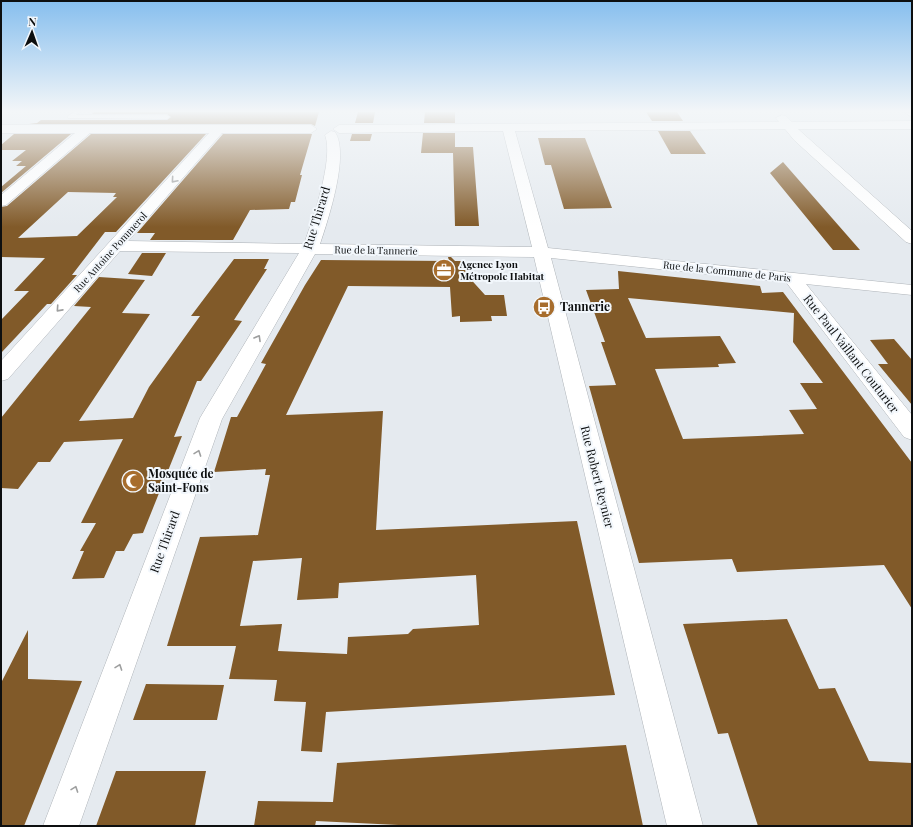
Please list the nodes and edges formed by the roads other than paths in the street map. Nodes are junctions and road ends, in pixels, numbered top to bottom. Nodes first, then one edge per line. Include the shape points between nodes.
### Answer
1 (62, 151) edge
2 (200, 151) edge
3 (333, 151) edge
4 (514, 151) edge
5 (812, 151) edge
6 (1, 202) edge
7 (912, 239) edge
8 (116, 246) junction
9 (310, 250) junction
10 (541, 252) junction
11 (791, 277) junction
12 (912, 290) edge
13 (1, 374) edge
14 (912, 431) edge
15 (61, 826) edge
16 (685, 826) edge

1 - 6 street
2 -> 8 street, Rue Antoine Pommerol
3 - 9 street, Rue Thirard via 332,167
4 - 10 street, Rue Robert Reynier
5 - 7 street
8 - 9 street, Rue de la Tannerie
8 -> 13 street, Rue Antoine Pommerol
9 - 10 street, Rue de la Tannerie
15 -> 9 street, Rue Thirard via 211,418
10 - 11 street, Rue de la Commune de Paris
10 - 16 street, Rue Robert Reynier
11 - 12 street, Rue de la Commune de Paris
11 - 14 street, Rue Paul Vaillant Couturier

